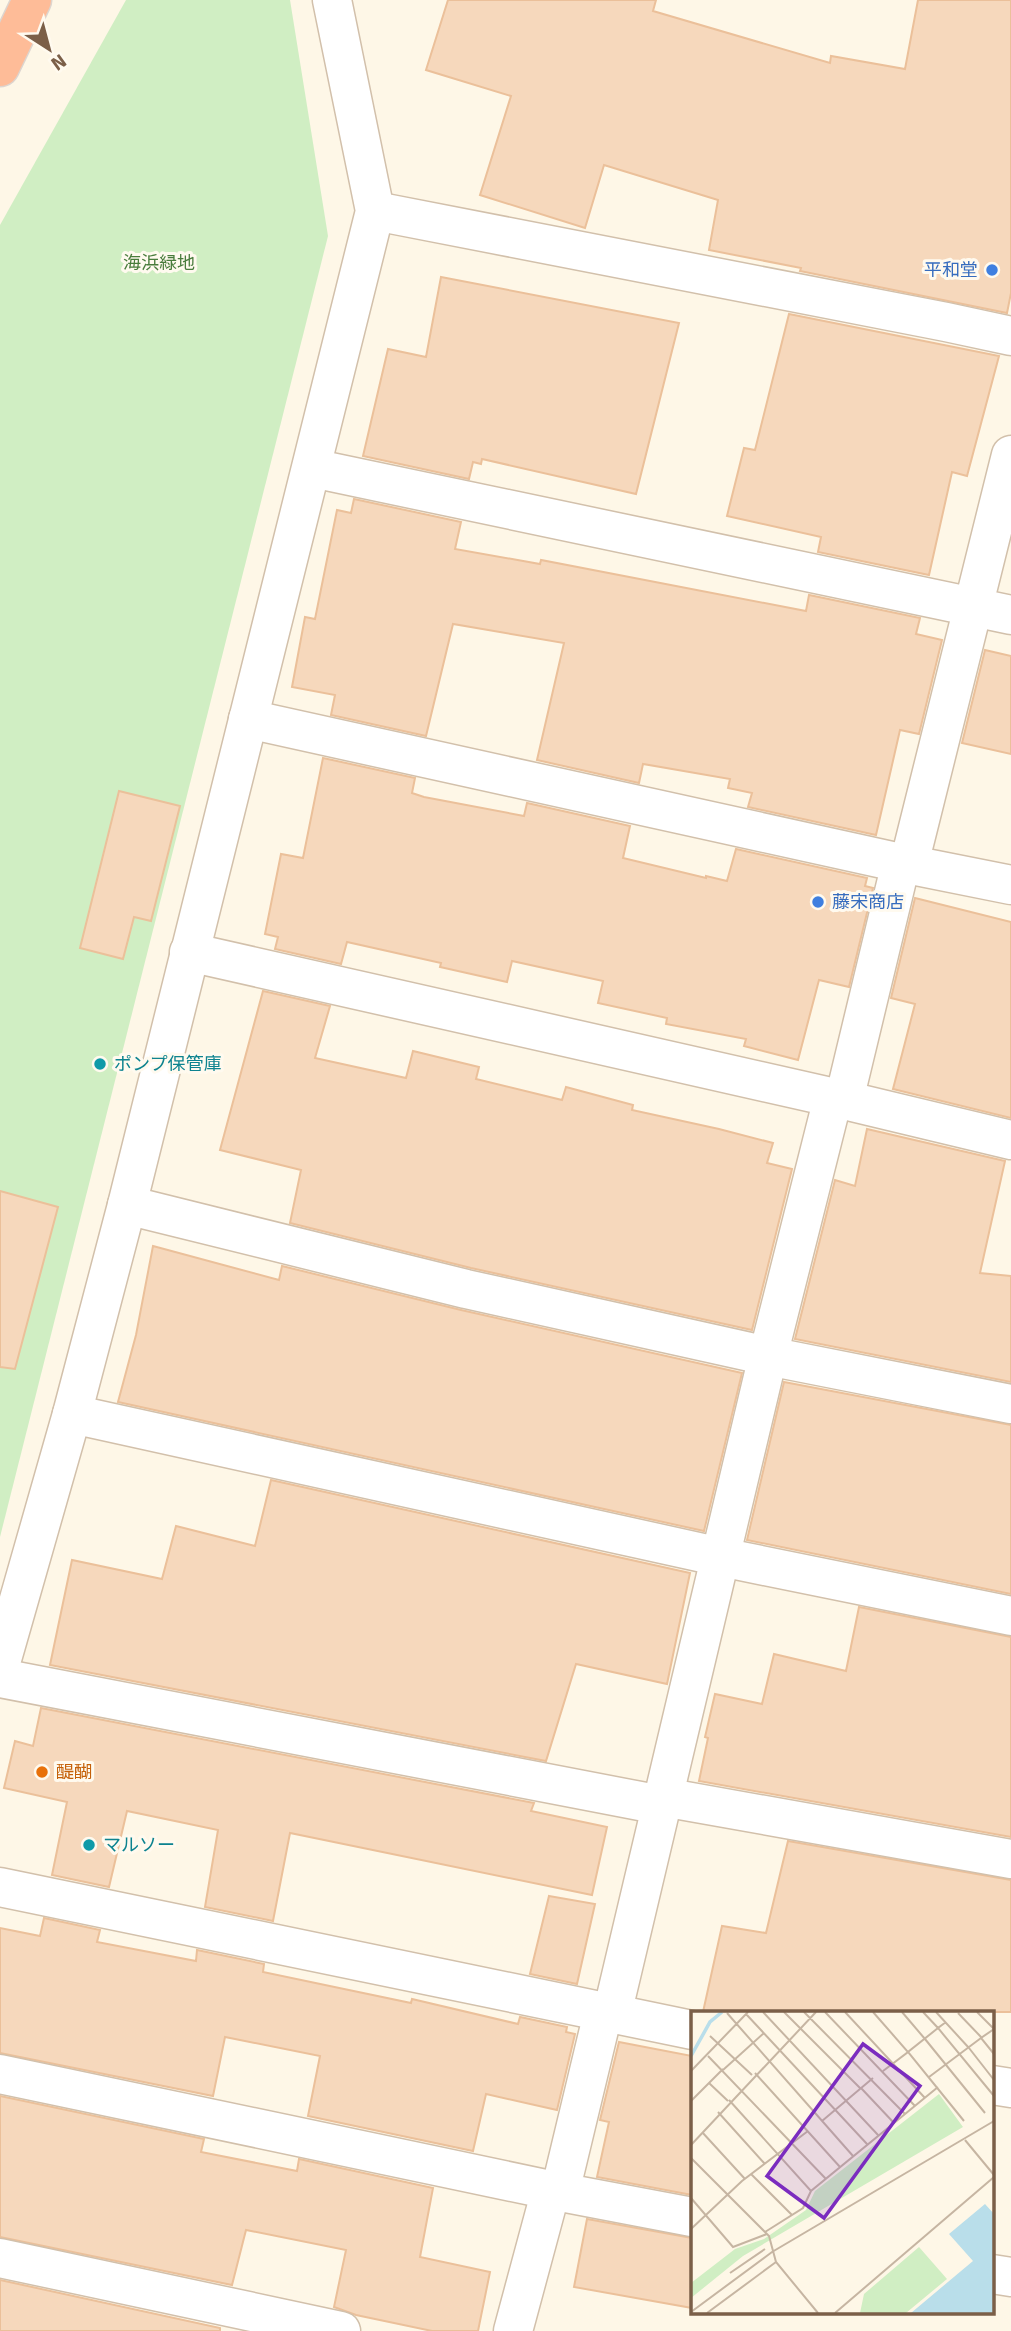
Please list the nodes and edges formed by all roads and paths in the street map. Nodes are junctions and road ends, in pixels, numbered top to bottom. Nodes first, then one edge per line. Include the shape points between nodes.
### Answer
1 (32, 0) edge
2 (332, 0) edge
3 (0, 66) edge
4 (375, 211) junction
5 (1011, 336) edge
6 (1011, 455) edge
7 (312, 468) junction
8 (972, 608) junction
9 (1011, 615) edge
10 (248, 719) junction
11 (905, 864) junction
12 (1011, 885) edge
13 (189, 952) junction
14 (838, 1099) junction
15 (1011, 1140) edge
16 (127, 1205) junction
17 (768, 1356) junction
18 (1011, 1404) edge
19 (72, 1414) junction
20 (721, 1557) junction
21 (1011, 1616) edge
22 (0, 1665) edge
23 (0, 1678) edge
24 (662, 1801) junction
25 (1011, 1859) edge
26 (0, 1886) edge
27 (607, 2014) junction
28 (691, 2030) edge
29 (0, 2074) edge
30 (993, 2085) edge
31 (1011, 2088) edge
32 (555, 2191) junction
33 (691, 2217) edge
34 (0, 2258) edge
35 (993, 2274) edge
36 (1011, 2277) edge
37 (341, 2331) edge
38 (513, 2331) edge

1 - 3 highway
2 - 4 street
4 - 5 street
4 - 7 street
6 - 8 street
7 - 8 street
7 - 10 street
8 - 9 street
8 - 11 street
10 - 11 street
10 - 13 street
11 - 12 street
11 - 14 street
13 - 14 street
13 - 16 street
14 - 15 street
14 - 17 street
16 - 17 street via 466,1289
16 - 19 street
17 - 18 street
17 - 20 street
19 - 20 street
19 - 22 street
20 - 21 street
20 - 24 street
23 - 24 street
24 - 25 street
24 - 27 street
26 - 27 street
27 - 28 street
27 - 32 street
29 - 32 street
30 - 31 street
32 - 33 street
32 - 38 street
34 - 37 street
35 - 36 street

